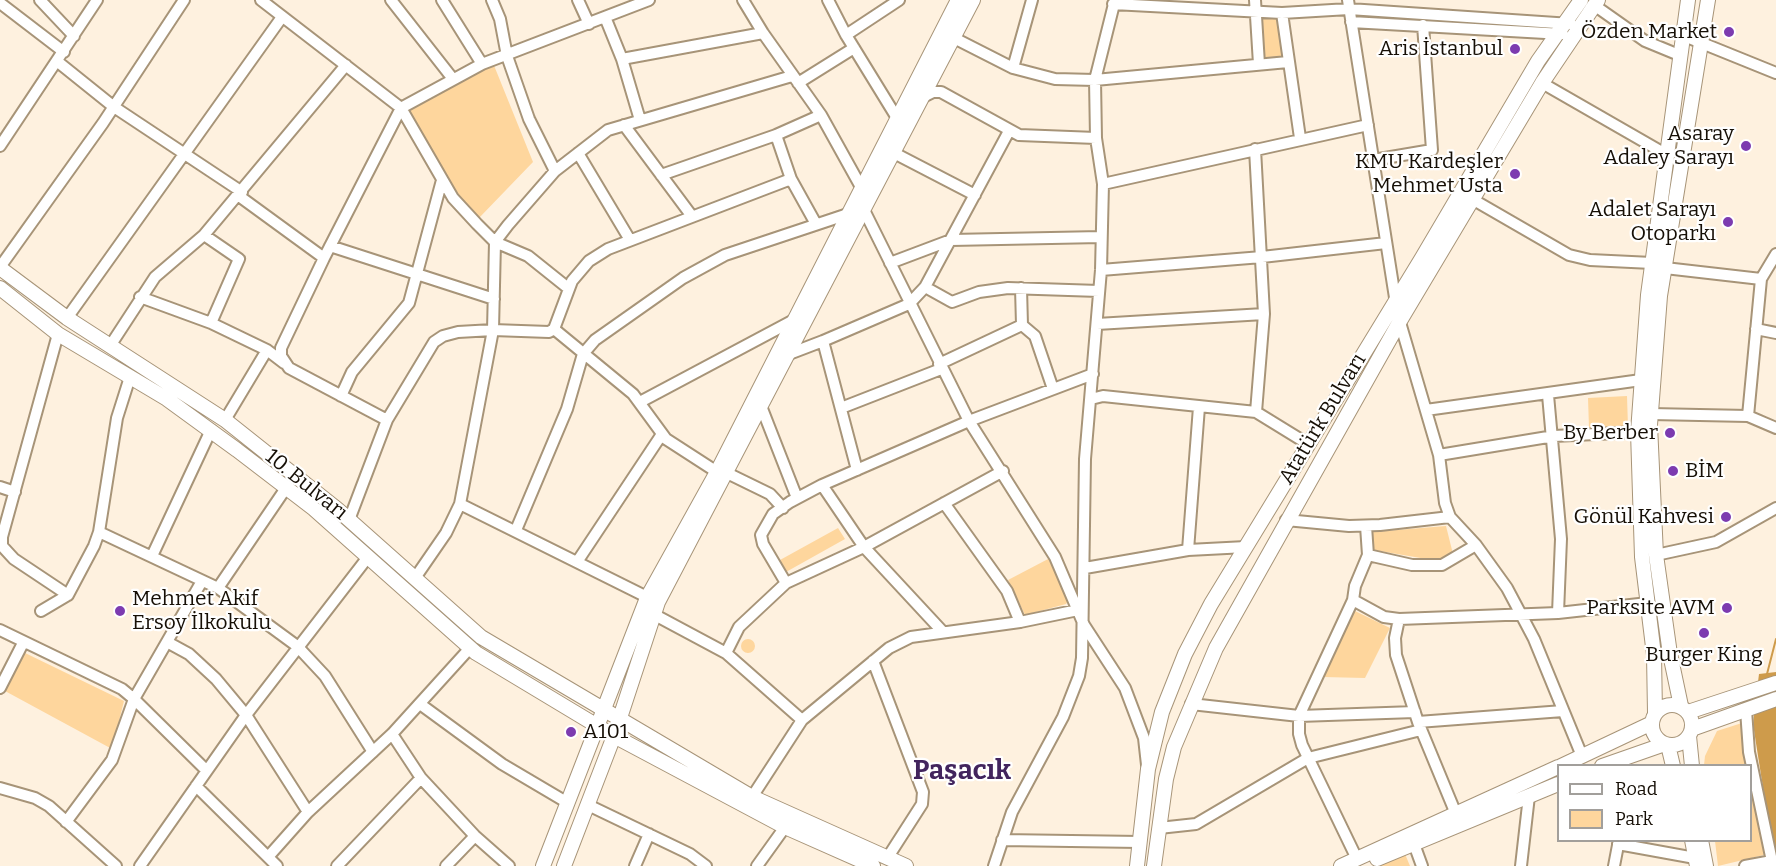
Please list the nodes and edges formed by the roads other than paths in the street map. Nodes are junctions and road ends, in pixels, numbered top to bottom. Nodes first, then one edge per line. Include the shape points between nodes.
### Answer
1 (40, 0) edge
2 (97, 0) edge
3 (184, 0) edge
4 (261, 0) edge
5 (391, 0) edge
6 (442, 0) edge
7 (492, 0) edge
8 (578, 0) edge
9 (649, 0) edge
10 (743, 0) edge
11 (828, 0) edge
12 (899, 0) edge
13 (958, 0) edge
14 (973, 0) edge
15 (1032, 0) edge
16 (1581, 0) edge
17 (1688, 0) edge
18 (1708, 0) edge
19 (1114, 2) edge
20 (1596, 2) edge
21 (1349, 4) edge
22 (1256, 5) edge
23 (1, 7) edge
24 (1282, 14) junction
25 (282, 17) junction
26 (605, 17) junction
27 (1351, 21) junction
28 (589, 24) junction
29 (1423, 25) junction
30 (1562, 28) junction
31 (1577, 31) junction
32 (763, 33) junction
33 (846, 35) junction
34 (1682, 35) junction
35 (74, 36) junction
36 (954, 38) junction
37 (1700, 43) junction
38 (854, 48) junction
39 (64, 52) junction
40 (1679, 55) junction
41 (507, 56) junction
42 (622, 59) junction
43 (1288, 62) junction
44 (58, 63) junction
45 (482, 64) junction
46 (1259, 64) junction
47 (346, 65) junction
48 (1013, 68) junction
49 (1776, 73) edge
50 (453, 79) junction
51 (795, 79) junction
52 (1095, 80) junction
53 (1542, 83) junction
54 (935, 84) junction
55 (114, 107) junction
56 (400, 108) junction
57 (821, 115) junction
58 (897, 118) junction
59 (640, 120) junction
60 (624, 125) junction
61 (1368, 125) junction
62 (1009, 131) junction
63 (776, 135) junction
64 (1096, 138) junction
65 (1300, 138) junction
66 (0, 146) edge
67 (1255, 149) junction
68 (578, 153) junction
69 (894, 153) junction
70 (184, 155) junction
71 (1669, 156) junction
72 (1373, 160) junction
73 (555, 171) junction
74 (661, 175) junction
75 (791, 179) junction
76 (442, 180) junction
77 (1103, 184) junction
78 (861, 187) junction
79 (241, 194) junction
80 (975, 195) junction
81 (1472, 199) junction
82 (855, 209) junction
83 (691, 215) junction
84 (816, 224) junction
85 (204, 235) junction
86 (1101, 237) junction
87 (630, 240) junction
88 (951, 240) junction
89 (495, 242) junction
90 (1386, 243) junction
91 (330, 246) junction
92 (1776, 254) edge
93 (1262, 257) junction
94 (324, 258) junction
95 (890, 263) junction
96 (1659, 266) junction
97 (0, 268) edge
98 (1101, 270) junction
99 (417, 272) junction
100 (1761, 279) junction
101 (924, 287) junction
102 (568, 288) junction
103 (1021, 288) junction
104 (1099, 291) junction
105 (2, 294) edge
106 (140, 297) junction
107 (495, 299) junction
108 (1395, 299) junction
109 (909, 304) junction
110 (1264, 314) junction
111 (67, 318) junction
112 (794, 320) junction
113 (1400, 321) junction
114 (211, 323) junction
115 (1097, 324) junction
116 (1022, 325) junction
117 (554, 329) junction
118 (1756, 329) junction
119 (493, 330) junction
120 (1776, 333) edge
121 (58, 334) junction
122 (823, 342) junction
123 (110, 346) junction
124 (267, 350) junction
125 (583, 354) junction
126 (789, 354) junction
127 (284, 363) junction
128 (940, 366) junction
129 (1093, 374) junction
130 (130, 377) junction
131 (1641, 380) junction
132 (1053, 389) junction
133 (1548, 395) junction
134 (341, 396) junction
135 (1091, 399) junction
136 (640, 402) junction
137 (761, 406) junction
138 (1198, 407) junction
139 (841, 408) junction
140 (1426, 410) junction
141 (1256, 412) junction
142 (1651, 414) junction
143 (1748, 416) junction
144 (225, 420) junction
145 (387, 420) junction
146 (969, 421) junction
147 (1776, 428) edge
148 (211, 430) junction
149 (1638, 432) junction
150 (662, 434) junction
151 (1554, 436) junction
152 (1308, 444) junction
153 (1439, 455) junction
154 (857, 470) junction
155 (1003, 471) junction
156 (722, 472) junction
157 (822, 485) junction
158 (0, 487) edge
159 (286, 488) junction
160 (15, 492) junction
161 (797, 498) junction
162 (944, 503) junction
163 (460, 504) junction
164 (783, 507) junction
165 (1776, 508) edge
166 (1450, 517) junction
167 (349, 520) junction
168 (1286, 520) junction
169 (1366, 526) junction
170 (516, 530) junction
171 (99, 532) junction
172 (1, 538) edge
173 (1476, 545) junction
174 (864, 547) junction
175 (1246, 547) junction
176 (1188, 550) junction
177 (1368, 555) junction
178 (1656, 555) junction
179 (152, 556) junction
180 (368, 557) junction
181 (577, 562) junction
182 (1085, 568) junction
183 (415, 578) junction
184 (202, 580) junction
185 (786, 583) junction
186 (218, 588) junction
187 (68, 595) junction
188 (1353, 600) junction
189 (1648, 603) junction
190 (654, 605) junction
191 (1077, 610) junction
192 (41, 611) dead end
193 (1558, 613) junction
194 (1521, 614) junction
195 (1399, 619) junction
196 (1020, 622) junction
197 (1083, 625) junction
198 (0, 630) edge
199 (942, 631) junction
200 (167, 642) junction
201 (24, 643) junction
202 (297, 646) junction
203 (470, 648) junction
204 (726, 653) junction
205 (873, 661) junction
206 (1776, 683) edge
207 (0, 688) edge
208 (134, 699) junction
209 (1776, 699) edge
210 (420, 704) junction
211 (1191, 704) junction
212 (1750, 708) junction
213 (1684, 709) junction
214 (604, 710) junction
215 (1563, 711) junction
216 (246, 715) junction
217 (1299, 716) junction
218 (618, 718) junction
219 (1653, 718) junction
220 (802, 720) junction
221 (1418, 722) junction
222 (598, 728) junction
223 (1690, 733) junction
224 (392, 734) junction
225 (614, 736) junction
226 (1666, 744) junction
227 (374, 752) junction
228 (1582, 756) junction
229 (1308, 758) junction
230 (1624, 762) edge
231 (1564, 764) edge
232 (1673, 764) edge
233 (1692, 764) edge
234 (1751, 764) edge
235 (1752, 766) edge
236 (1557, 767) edge
237 (1148, 769) junction
238 (206, 770) junction
239 (421, 778) junction
240 (1557, 784) edge
241 (196, 786) junction
242 (0, 788) edge
243 (1529, 796) junction
244 (752, 797) junction
245 (568, 803) junction
246 (588, 805) junction
247 (308, 813) junction
248 (1456, 814) junction
249 (66, 822) junction
250 (785, 827) junction
251 (1159, 828) junction
252 (649, 834) junction
253 (475, 836) junction
254 (1002, 840) junction
255 (1140, 842) junction
256 (1619, 842) edge
257 (1693, 842) edge
258 (1701, 842) edge
259 (1414, 844) junction
260 (268, 857) junction
261 (888, 857) junction
262 (1359, 862) edge
263 (1699, 863) edge
264 (1772, 863) edge
265 (503, 864) edge
266 (116, 866) edge
267 (140, 866) edge
268 (277, 866) edge
269 (337, 866) edge
270 (446, 866) edge
271 (543, 866) edge
272 (564, 866) edge
273 (634, 866) edge
274 (706, 866) edge
275 (757, 866) edge
276 (873, 866) edge
277 (906, 866) edge
278 (994, 866) edge
279 (1137, 866) edge
280 (1154, 866) edge
281 (1341, 866) edge
282 (1422, 866) edge
283 (1521, 866) edge
284 (1614, 866) edge
285 (1745, 866) edge

1 - 35 street
2 - 35 street
3 - 55 street
4 - 25 street
5 - 50 street
6 - 45 street
7 - 41 street
8 - 28 street
9 - 26 street
10 - 32 street
11 - 33 street
12 - 33 street
13 - 58 main road
14 - 36 main road
15 - 48 street
16 - 30 main road, Atatürk Bulvarı
17 - 34 main road
18 - 37 main road
19 - 22 street
19 - 52 street
20 - 31 main road, Atatürk Bulvarı
20 - 40 street via 1645,41
21 - 24 street
21 - 27 street
21 - 30 street
22 - 24 street
22 - 46 street
23 - 39 street
24 - 43 street
25 - 47 street
25 - 70 street
26 - 28 street
26 - 42 street
27 - 29 street
27 - 61 street
28 - 41 street
29 - 30 street
29 - 72 street via 1432,150
30 - 31 street
30 - 108 main road, Atatürk Bulvarı via 1538,61
31 - 53 main road, Atatürk Bulvarı
32 - 42 street
32 - 51 street
33 - 38 street
34 - 37 street
34 - 40 main road
35 - 39 street
36 - 48 street
36 - 54 main road
37 - 49 street
37 - 96 main road
38 - 51 street
38 - 58 street
39 - 44 street
40 - 71 main road
41 - 45 street
41 - 73 street via 529,119
42 - 59 street
43 - 46 street
43 - 65 street
44 - 55 street
44 - 66 street
45 - 50 street
46 - 52 street
47 - 56 street
47 - 79 street
48 - 52 street via 1055,79
50 - 56 street
51 - 57 street
51 - 59 street
52 - 64 street
53 - 71 street
53 - 81 main road, Atatürk Bulvarı
54 - 62 street
54 - 69 main road via 923,97
55 - 70 street
55 - 97 street
56 - 76 street
56 - 91 street
57 - 63 street
57 - 78 street
58 - 78 main road
59 - 60 street
60 - 68 street via 608,130
60 - 74 street
61 - 65 street
61 - 72 street
62 - 64 street via 1019,135
62 - 80 street
63 - 74 street
63 - 75 street
64 - 77 street
65 - 67 street
67 - 77 street
67 - 93 street
68 - 73 street
68 - 87 street
69 - 80 street
69 - 82 main road
70 - 79 street
70 - 111 street
71 - 96 main road
72 - 90 street
73 - 89 street
74 - 83 street
75 - 83 street
75 - 84 street
76 - 89 street via 453,198
76 - 99 street
77 - 86 street
78 - 82 main road
79 - 85 street
79 - 94 street
80 - 88 street
81 - 96 street via 1569,255
81 - 113 main road, Atatürk Bulvarı
82 - 84 street
82 - 95 street
82 - 112 main road
82 - 126 main road
83 - 87 street
84 - 125 street via 725,255 683,278 608,330
85 - 106 street via 155,277
85 - 114 street via 239,259
86 - 88 street
86 - 98 street
87 - 102 street via 589,261
88 - 95 street
88 - 101 street
89 - 102 street via 528,256
89 - 107 street
90 - 93 street
90 - 108 street
91 - 94 street
91 - 99 street
92 - 100 street
93 - 98 street
93 - 110 street
94 - 127 street via 281,348
95 - 109 street
96 - 100 street
96 - 131 main road
96 - 142 main road
97 - 111 main road, 10. Bulvarı
98 - 104 street
99 - 107 street
99 - 134 street via 410,303 352,372
100 - 118 street
101 - 103 street via 952,302 979,292
101 - 109 street
102 - 117 street
103 - 104 street
103 - 116 street
104 - 115 street
105 - 121 main road, 10. Bulvarı
106 - 114 street
106 - 123 street
107 - 119 street
108 - 113 street
108 - 152 main road, Atatürk Bulvarı
109 - 122 street
109 - 128 street
110 - 115 street
110 - 141 street
111 - 123 main road, 10. Bulvarı
112 - 136 street
112 - 156 main road
113 - 140 street
113 - 168 main road, Atatürk Bulvarı
114 - 124 street
115 - 129 street
116 - 128 street
116 - 132 street via 1035,336
117 - 119 street via 535,333
117 - 125 street
118 - 120 street
118 - 143 street
119 - 145 street via 458,332 434,342
119 - 163 street
121 - 130 main road, 10. Bulvarı
121 - 160 street
122 - 126 street
122 - 139 street
123 - 144 main road, 10. Bulvarı
124 - 127 street
124 - 144 street
125 - 136 street
125 - 170 street via 567,409
126 - 137 main road
127 - 134 street
128 - 139 street
128 - 146 street
129 - 132 street
129 - 135 street
130 - 148 main road, 10. Bulvarı
130 - 171 street via 117,418
131 - 133 street
131 - 149 main road
132 - 146 street
133 - 140 street
133 - 151 street
134 - 145 street
135 - 138 street via 1103,396
135 - 182 street via 1083,502
136 - 150 street
137 - 156 main road
137 - 161 street
138 - 141 street
138 - 176 street
139 - 154 street
140 - 153 street
141 - 152 street
142 - 143 street
142 - 178 main road
143 - 147 street
144 - 167 main road, 10. Bulvarı
145 - 167 street
146 - 154 street
146 - 155 street
148 - 159 main road, 10. Bulvarı
148 - 179 street
149 - 151 street
149 - 189 main road via 1642,557
150 - 156 street
150 - 181 street
151 - 153 street
151 - 193 street via 1561,539
152 - 175 main road, Atatürk Bulvarı
153 - 166 street
154 - 157 street
155 - 162 street
155 - 191 street via 1055,557
156 - 164 street via 770,494
156 - 190 main road
157 - 161 street
157 - 174 street
158 - 160 street
159 - 180 main road, 10. Bulvarı
159 - 186 street
160 - 172 street
161 - 164 street
162 - 174 street
162 - 196 street via 1007,591
163 - 170 street
163 - 183 street via 446,533
164 - 185 street via 764,525 760,535
165 - 178 street via 1716,542
166 - 169 street
166 - 173 street
167 - 183 main road, 10. Bulvarı
168 - 169 street
168 - 211 main road, Atatürk Bulvarı via 1216,648
169 - 177 street
170 - 181 street
171 - 179 street
171 - 187 street
172 - 187 street via 2,546 14,559
173 - 177 street via 1442,565 1412,565
173 - 194 street
174 - 185 street
174 - 199 street
175 - 176 street
175 - 237 main road, Atatürk Bulvarı via 1185,654 1162,712
176 - 182 street
177 - 188 street
178 - 213 main road via 1670,654
179 - 184 street
180 - 202 street
180 - 203 main road, 10. Bulvarı
181 - 190 street
182 - 197 street
183 - 214 main road, 10. Bulvarı via 482,637
184 - 186 street
184 - 200 street
185 - 204 street via 739,627
186 - 202 street
187 - 192 street
188 - 195 street via 1384,617
188 - 217 street
189 - 193 street
189 - 219 main road via 1654,655
190 - 204 street
190 - 214 main road
190 - 218 main road
191 - 196 street
191 - 197 street
193 - 194 street
194 - 195 street
194 - 215 street
195 - 221 street via 1396,655
196 - 199 street
197 - 237 street via 1125,688 1144,738
197 - 254 street via 1082,658 1073,694 1012,812
198 - 201 street
199 - 205 street via 911,637
200 - 208 street
200 - 216 street via 189,654 210,673
201 - 207 street
201 - 208 street via 122,689
202 - 216 street
202 - 227 street via 326,676
203 - 210 street
203 - 222 main road, 10. Bulvarı
204 - 220 street
205 - 220 street
205 - 261 street via 923,792 922,804
206 - 213 main road
208 - 238 street
208 - 249 street via 112,760
209 - 212 main road
210 - 224 street
210 - 245 street via 502,764
211 - 217 street
211 - 251 main road, Atatürk Bulvarı via 1174,747
212 - 223 main road
212 - 234 street
213 - 219 main road via 1669,704
213 - 223 main road
214 - 218 main road, 10. Bulvarı
214 - 222 main road
215 - 221 street
215 - 228 street
216 - 238 street
216 - 247 street
217 - 221 street
217 - 229 street via 1299,734
218 - 225 main road
218 - 244 main road, 10. Bulvarı
219 - 226 main road via 1654,735
219 - 228 main road
220 - 244 street
221 - 229 street
221 - 248 street
222 - 225 main road, 10. Bulvarı
222 - 245 main road
223 - 226 main road via 1679,744
223 - 233 main road
224 - 227 street
224 - 239 street
225 - 246 main road
225 - 250 main road, 10. Bulvarı
226 - 230 main road
226 - 232 main road
227 - 247 street
228 - 231 main road
229 - 251 street via 1196,824
229 - 262 street
235 - 264 street
236 - 248 main road
237 - 255 main road, Atatürk Bulvarı
238 - 241 street
239 - 253 street
239 - 269 street
240 - 243 main road
241 - 260 street
241 - 267 street
242 - 249 street via 35,798
243 - 259 main road
243 - 283 street
244 - 261 main road, 10. Bulvarı
245 - 271 main road
246 - 252 street
246 - 272 main road
247 - 260 street
248 - 262 main road
249 - 266 street
250 - 275 street
250 - 276 main road, 10. Bulvarı
251 - 280 main road, Atatürk Bulvarı
252 - 273 street
252 - 274 street
253 - 265 street
253 - 270 street
254 - 255 street
254 - 278 street
255 - 279 main road, Atatürk Bulvarı
256 - 263 street
256 - 284 street
257 - 263 main road
258 - 263 main road
259 - 262 main road
259 - 282 street
260 - 268 street
261 - 277 main road, 10. Bulvarı
262 - 281 main road
264 - 285 street

